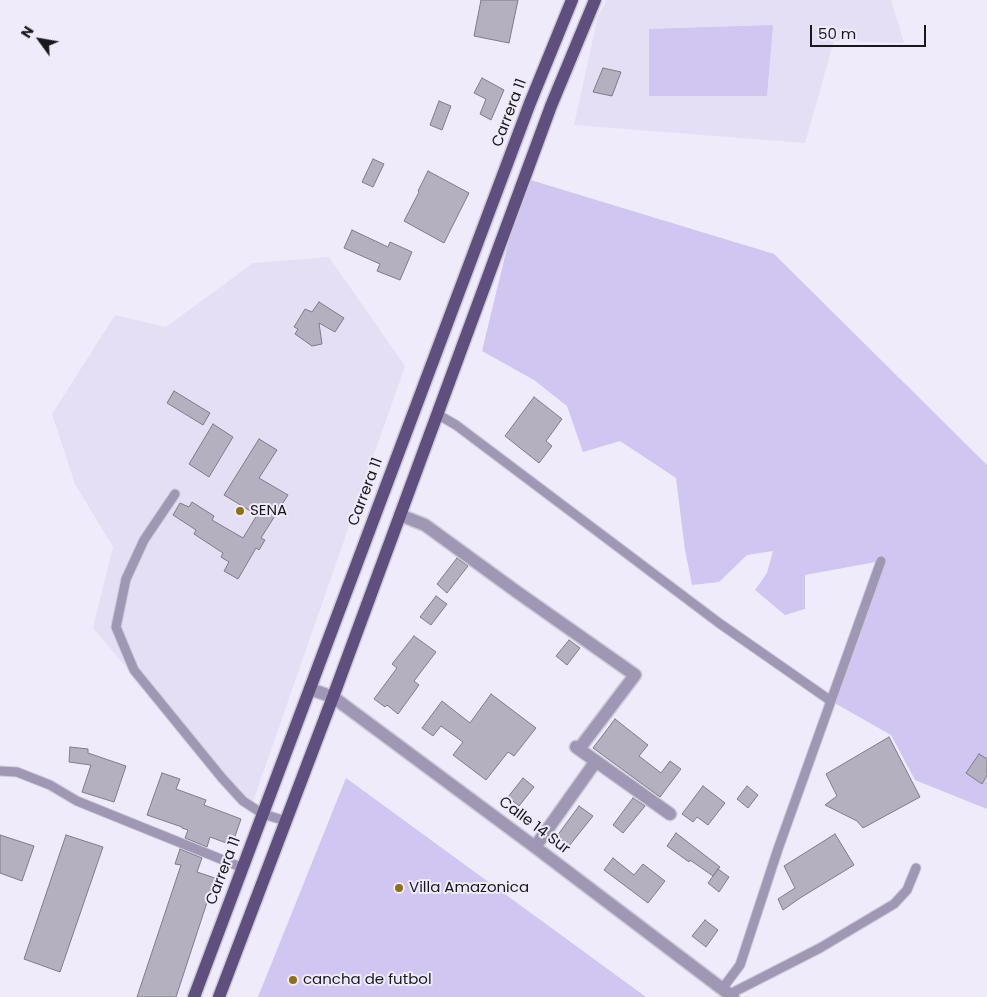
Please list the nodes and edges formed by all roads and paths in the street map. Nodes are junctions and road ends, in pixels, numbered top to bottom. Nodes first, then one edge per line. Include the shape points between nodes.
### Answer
1 (572, 0) edge
2 (595, 0) edge
3 (437, 414) junction
4 (175, 494) dead end
5 (400, 515) junction
6 (881, 560) dead end
7 (310, 689) junction
8 (333, 697) junction
9 (831, 701) junction
10 (596, 761) junction
11 (0, 771) edge
12 (263, 814) junction
13 (670, 814) dead end
14 (286, 821) junction
15 (535, 847) junction
16 (242, 868) junction
17 (916, 868) dead end
18 (728, 993) edge
19 (194, 997) edge
20 (219, 997) edge

1 - 7 main road, Carrera 11 via 530,103
2 - 3 main road via 551,106
3 - 5 main road
3 - 9 lane via 719,623
4 - 12 lane via 144,540 126,579 116,627 134,670 222,778 243,801
5 - 8 main road
5 - 10 street via 425,525 635,675 577,748
6 - 9 lane
7 - 8 street, Calle 14 Sur
7 - 12 main road, Carrera 11
8 - 14 main road
8 - 15 street, Calle 14 Sur
9 - 18 lane
10 - 13 street
10 - 15 street
11 - 16 lane via 17,772 50,784 77,801
12 - 14 lane
12 - 16 main road, Carrera 11
14 - 20 main road
15 - 18 street, Calle 14 Sur
16 - 19 main road, Carrera 11
17 - 18 lane via 907,890 894,904 820,948

